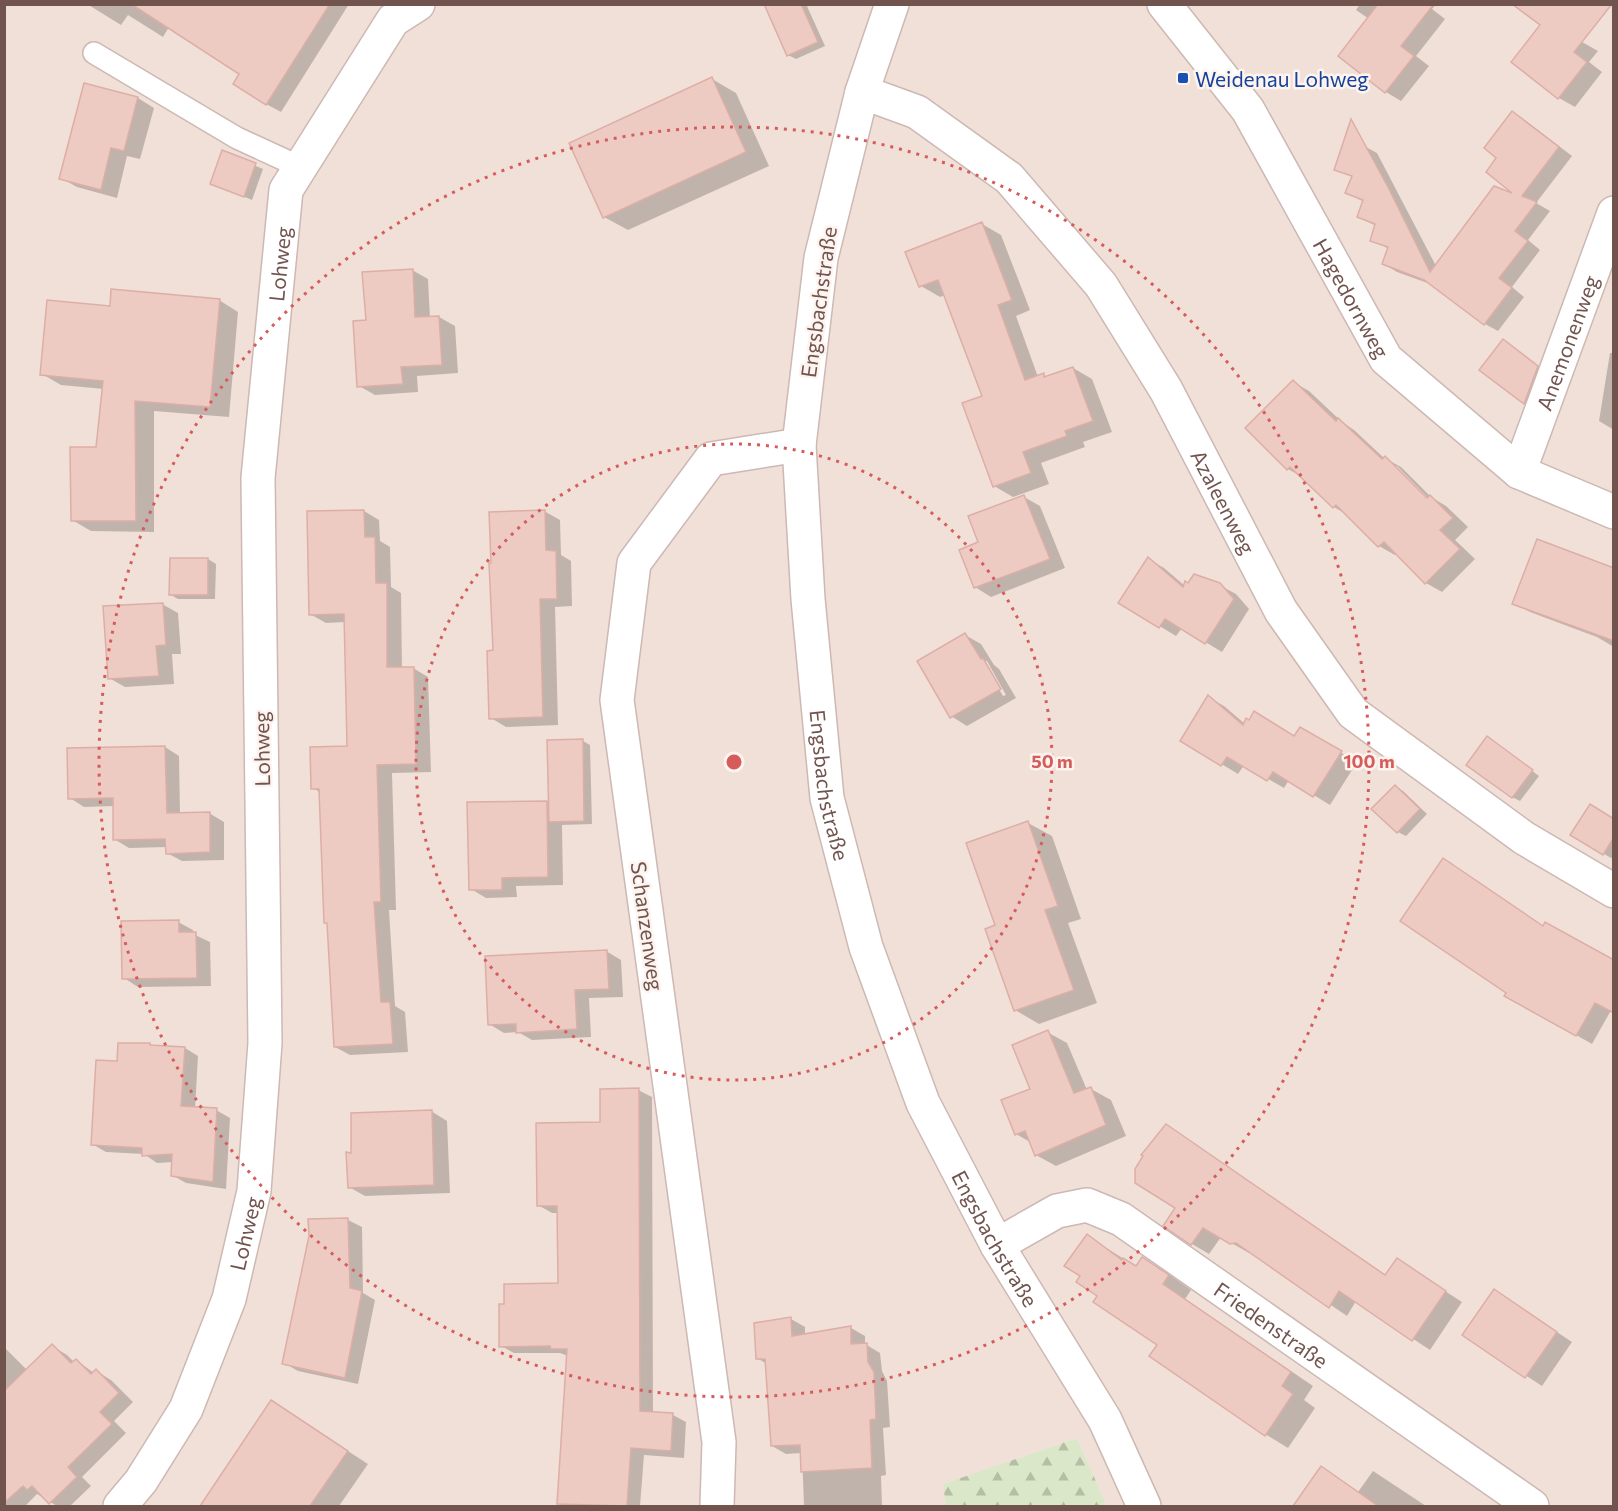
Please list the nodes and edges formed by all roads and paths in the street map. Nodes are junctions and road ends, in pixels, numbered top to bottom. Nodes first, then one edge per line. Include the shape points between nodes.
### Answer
1 (418, 4) edge
2 (892, 4) edge
3 (1164, 4) edge
4 (94, 53) dead end
5 (862, 92) junction
6 (300, 167) junction
7 (1614, 213) edge
8 (799, 445) junction
9 (1519, 472) junction
10 (1614, 512) edge
11 (1614, 891) edge
12 (997, 1245) junction
13 (120, 1506) edge
14 (717, 1506) edge
15 (1144, 1506) edge
16 (1532, 1506) edge

1 - 6 street, Lohweg via 393,20
2 - 5 street, Engsbachstraße
3 - 9 street, Hagedornweg via 1248,110 1386,359
4 - 6 lane via 237,138
5 - 8 street, Engsbachstraße via 821,258
5 - 11 street, Azaleenweg via 917,112 1009,178 1101,285 1166,390 1281,611 1353,713 1524,838
6 - 13 street, Lohweg via 286,190 258,478 265,1043 254,1191 229,1299 186,1409 141,1481
7 - 9 street, Anemonenweg
8 - 12 street, Engsbachstraße via 808,599 827,798 866,947 922,1103
8 - 14 street, Schanzenweg via 711,459 634,563 617,700 719,1442
9 - 10 street, Hagedornweg
12 - 15 street, Engsbachstraße via 1105,1420
12 - 16 street, Friedenstraße via 1057,1211 1087,1205 1121,1219

